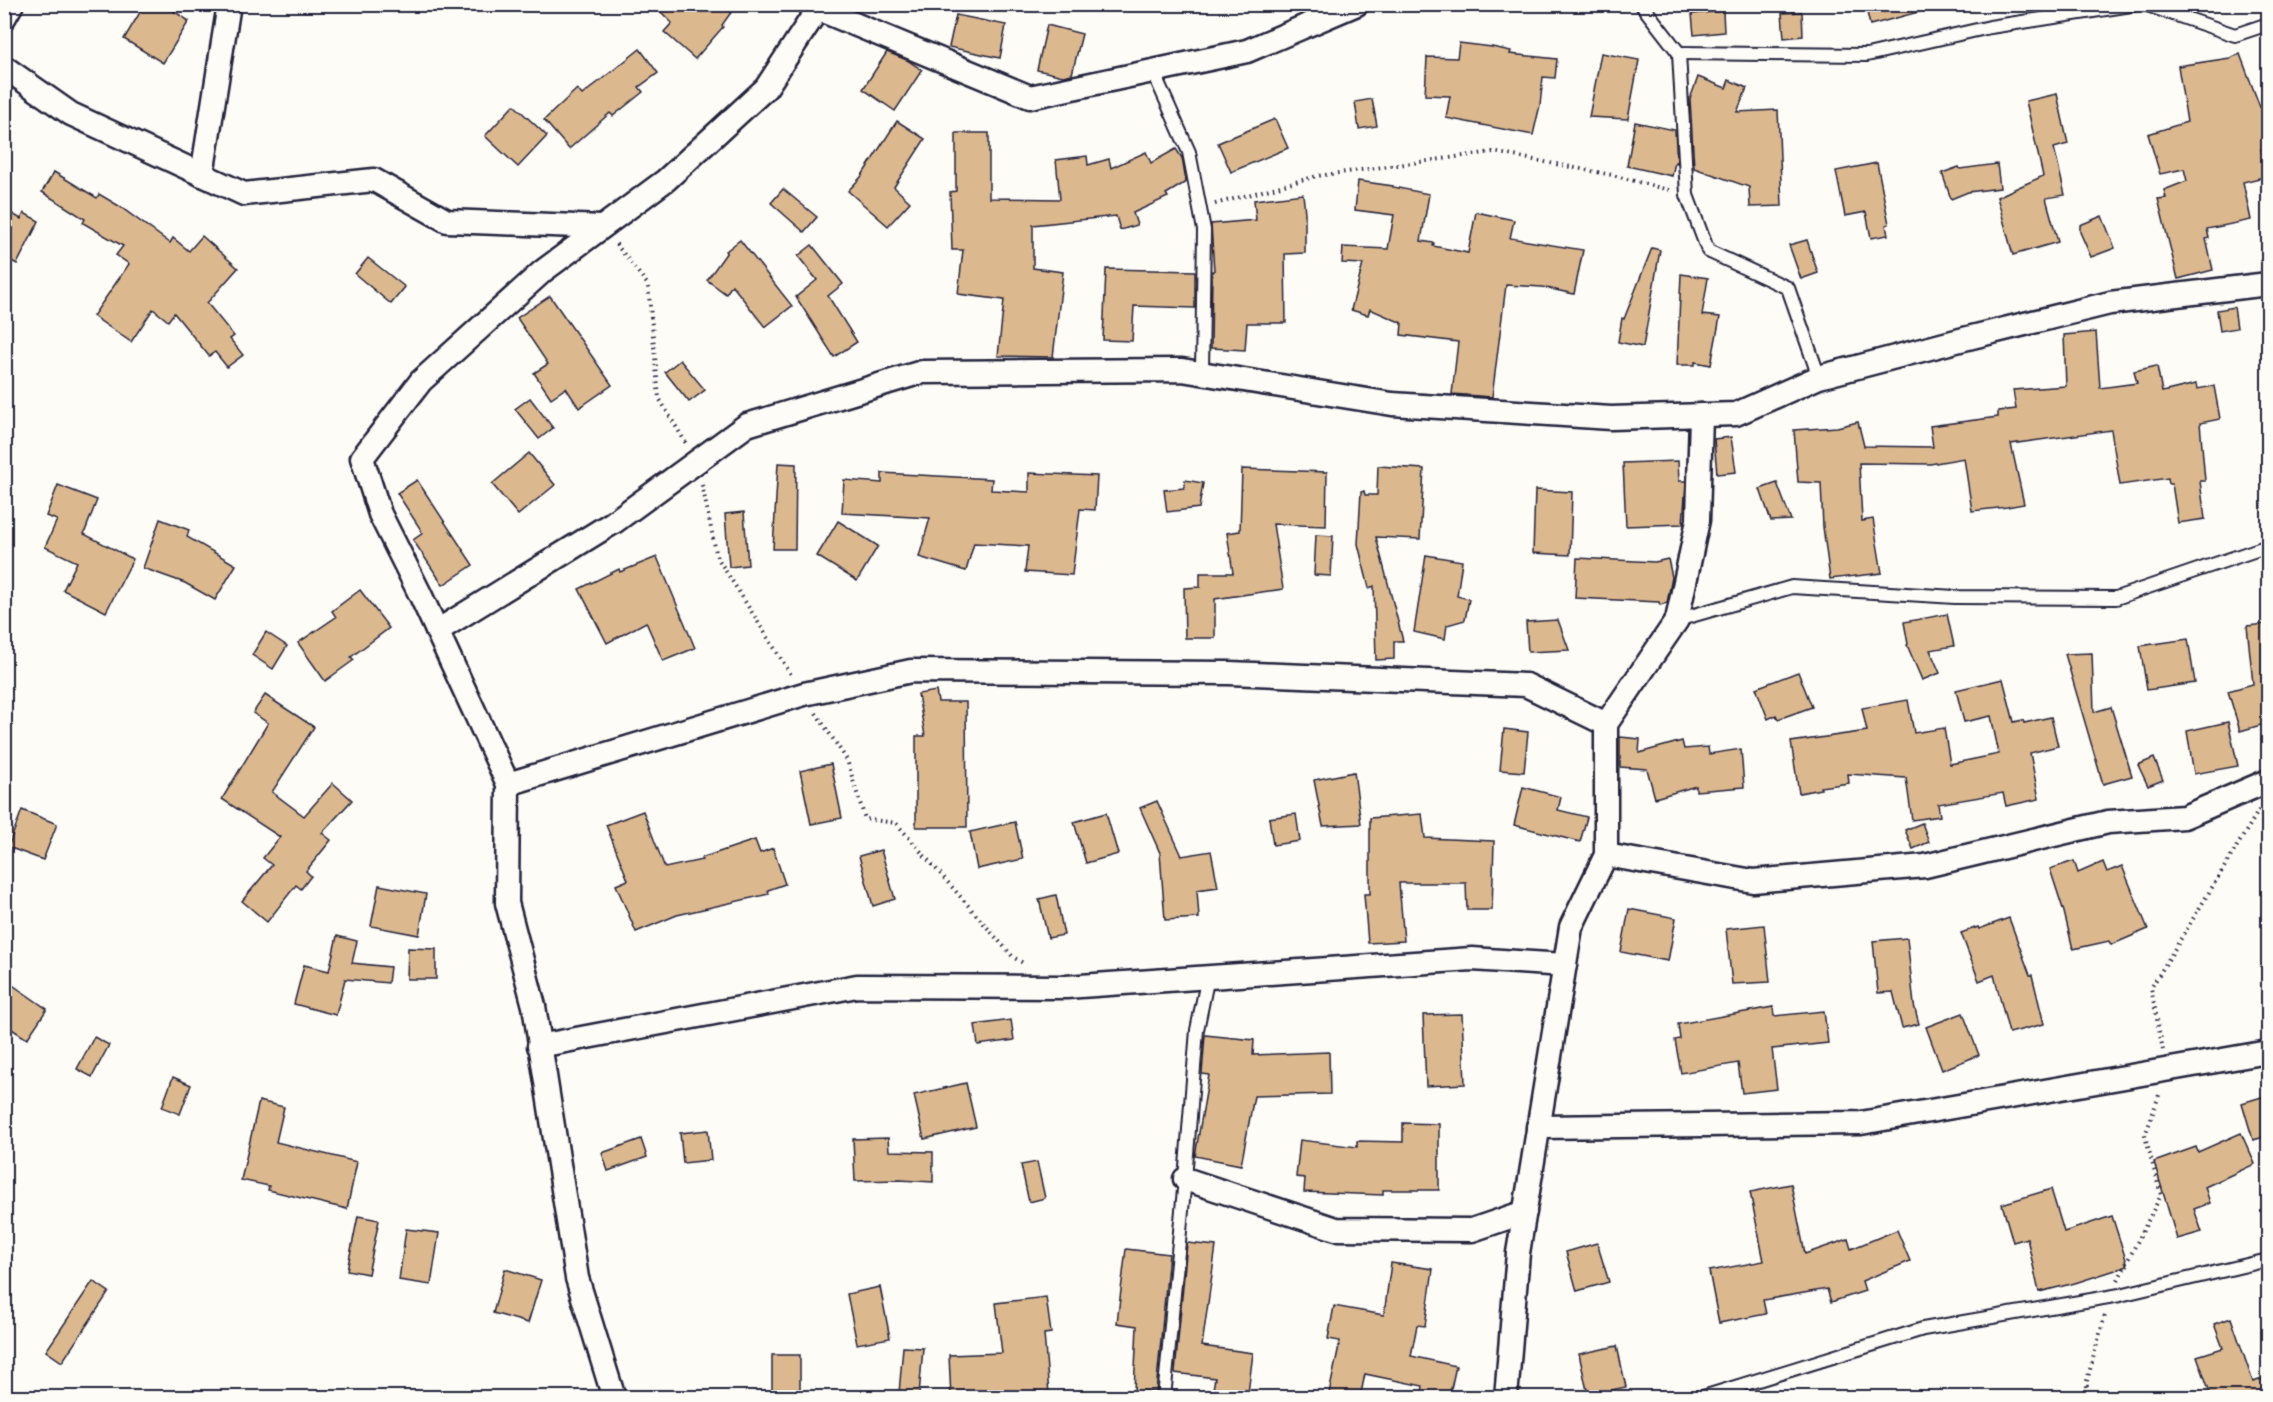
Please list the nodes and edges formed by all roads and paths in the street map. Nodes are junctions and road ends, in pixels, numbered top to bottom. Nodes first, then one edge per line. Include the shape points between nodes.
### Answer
1 (12, 4) edge
2 (229, 4) edge
3 (1357, 4) edge
4 (1641, 4) edge
5 (2138, 4) edge
6 (2144, 4) edge
7 (819, 7) edge
8 (4, 18) edge
9 (2268, 24) edge
10 (1679, 52) junction
11 (4, 67) edge
12 (1153, 71) junction
13 (202, 175) junction
14 (1687, 195) junction
15 (1200, 208) junction
16 (602, 227) junction
17 (2268, 284) edge
18 (1202, 373) junction
19 (1819, 377) junction
20 (1701, 416) junction
21 (2268, 546) edge
22 (1677, 620) junction
23 (437, 631) junction
24 (804, 694) junction
25 (1606, 724) junction
26 (2268, 781) edge
27 (508, 784) junction
28 (1606, 855) junction
29 (1565, 965) junction
30 (1031, 967) dead end
31 (1208, 976) junction
32 (539, 1046) junction
33 (2268, 1052) edge
34 (1538, 1127) junction
35 (1185, 1179) junction
36 (1525, 1212) junction
37 (2268, 1260) edge
38 (614, 1398) edge
39 (1164, 1398) edge
40 (1506, 1398) edge
41 (1700, 1398) edge

1 - 8 street
2 - 13 street
3 - 12 street via 1247,51
4 - 10 lane
5 - 10 lane via 1990,27 1867,56
6 - 9 lane via 2235,36
7 - 12 street via 1030,97
7 - 16 street via 766,88 666,180
10 - 14 lane
11 - 13 street via 71,114
12 - 15 lane via 1189,152
13 - 16 street via 244,194 374,180 447,221
14 - 15 path via 1612,175 1493,152 1317,176
14 - 19 lane via 1708,251 1788,288
15 - 18 lane via 1204,230
16 - 23 street via 543,271 421,381 362,458 380,514
17 - 19 street via 2110,303
18 - 20 street via 1392,404 1611,418
18 - 23 street via 922,372 747,425 614,522
19 - 20 street via 1736,414
20 - 22 street via 1698,520
21 - 22 lane via 2116,598 1955,597 1792,587
22 - 25 street
23 - 27 street
24 - 25 street via 911,671 1229,673 1526,685
24 - 27 street
24 - 30 path via 847,760 865,819 896,823 1013,957
25 - 28 street
26 - 28 street via 2184,817 2108,822 1925,866 1753,881
27 - 32 street via 507,903 534,1005
28 - 29 street via 1571,927
29 - 31 street via 1472,958
29 - 34 street
31 - 32 street via 1066,987 857,986
31 - 35 lane via 1197,1030
32 - 38 street via 577,1278
33 - 34 street via 1861,1123
34 - 36 street
35 - 36 street via 1336,1229 1472,1230
35 - 39 lane
36 - 40 street
37 - 41 lane via 2120,1295 1923,1329

